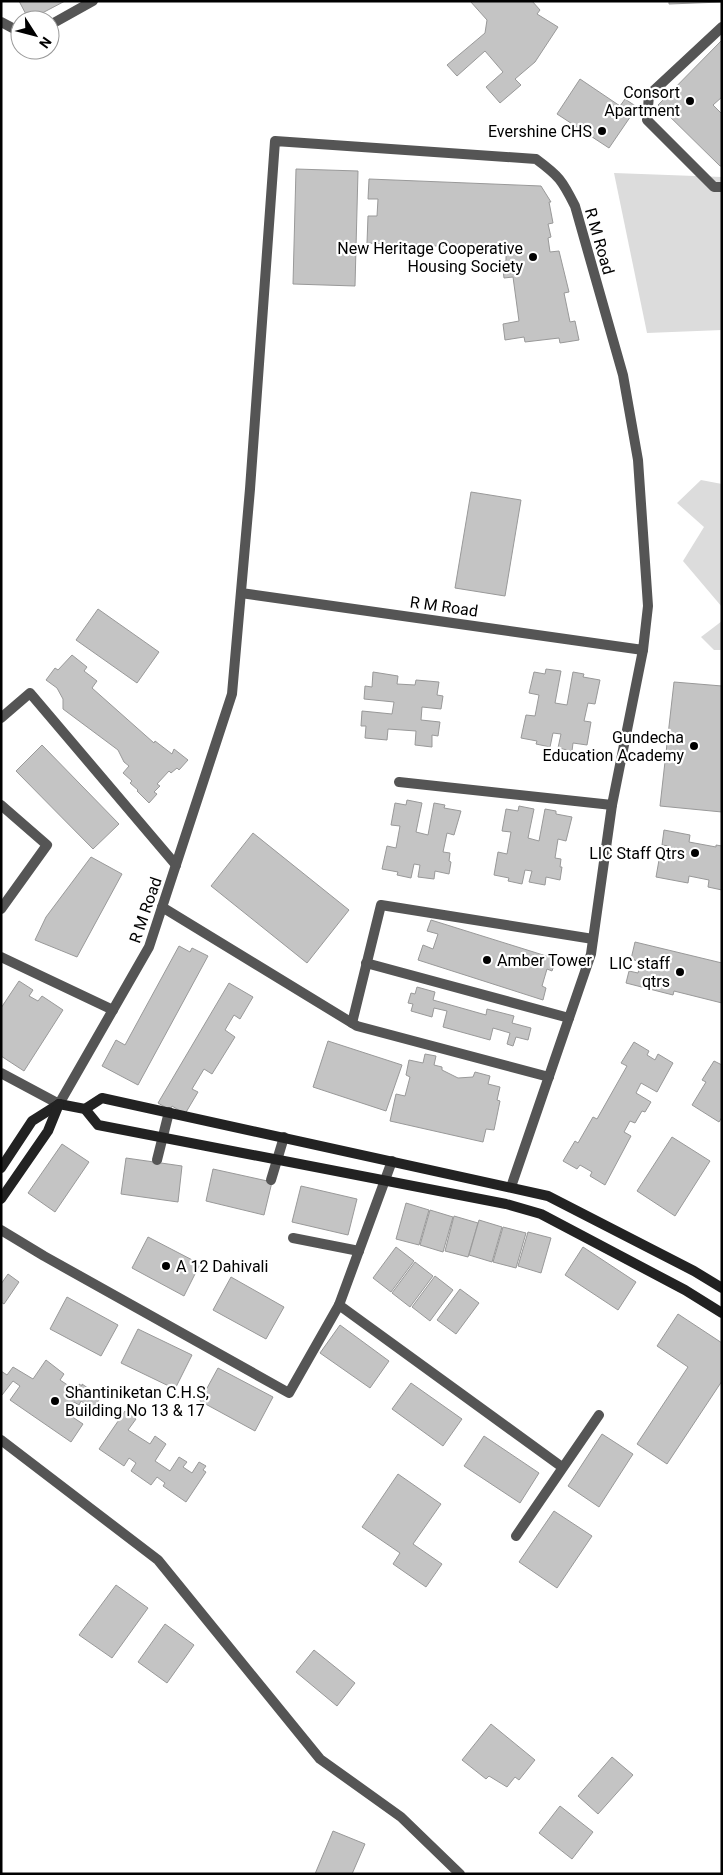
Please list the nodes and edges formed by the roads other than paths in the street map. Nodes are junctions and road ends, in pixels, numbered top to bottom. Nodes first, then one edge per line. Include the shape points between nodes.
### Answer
1 (93, 1) edge
2 (60, 19) edge
3 (722, 27) edge
4 (722, 187) edge
5 (241, 593) junction
6 (643, 650) junction
7 (1, 718) edge
8 (399, 782) dead end
9 (1, 805) edge
10 (612, 805) junction
11 (176, 865) junction
12 (162, 907) junction
13 (1, 909) edge
14 (593, 939) junction
15 (1, 957) edge
16 (366, 963) junction
17 (113, 1010) junction
18 (569, 1018) junction
19 (352, 1022) junction
20 (1, 1073) edge
21 (549, 1076) junction
22 (59, 1104) junction
23 (85, 1109) junction
24 (168, 1112) junction
25 (284, 1137) junction
26 (162, 1138) junction
27 (157, 1160) dead end
28 (277, 1160) junction
29 (392, 1161) junction
30 (1, 1168) edge
31 (271, 1180) dead end
32 (385, 1181) junction
33 (512, 1187) junction
34 (1, 1199) edge
35 (1, 1230) edge
36 (293, 1238) dead end
37 (359, 1251) junction
38 (722, 1288) edge
39 (339, 1305) junction
40 (722, 1313) edge
41 (599, 1415) dead end
42 (1, 1440) edge
43 (562, 1467) junction
44 (516, 1536) dead end
45 (460, 1874) edge

1 - 2 street
3 - 4 street via 649,95 647,120 714,187
5 - 6 street, R M Road
5 - 6 street, R M Road via 275,141 536,159 564,183 575,206 623,375 638,460 648,606
5 - 11 street, R M Road via 232,694
6 - 10 street
7 - 11 street via 30,693
8 - 10 street
9 - 13 street via 47,845
10 - 14 street
11 - 12 street, R M Road
12 - 17 street, R M Road via 149,947
12 - 19 street
14 - 16 street via 381,905
14 - 18 street
15 - 17 street
16 - 18 street
16 - 19 street
17 - 22 street, R M Road
18 - 21 street
19 - 21 street via 357,1026
20 - 22 street
21 - 33 street
22 - 23 main road
22 - 30 main road, R M Road via 32,1122
22 - 34 main road, R M Road via 48,1131
23 - 24 main road via 102,1098
23 - 26 main road via 98,1125
24 - 25 main road
24 - 26 street
25 - 28 street
25 - 29 main road
26 - 27 street
26 - 28 main road
28 - 31 street
28 - 32 main road
29 - 32 street
29 - 33 main road
32 - 37 street
32 - 40 main road via 506,1204 541,1214
33 - 38 main road via 548,1196
35 - 39 street via 289,1393
36 - 37 street
37 - 39 street
39 - 43 street
41 - 43 street
42 - 45 street via 158,1560 320,1759 401,1817
43 - 44 street

